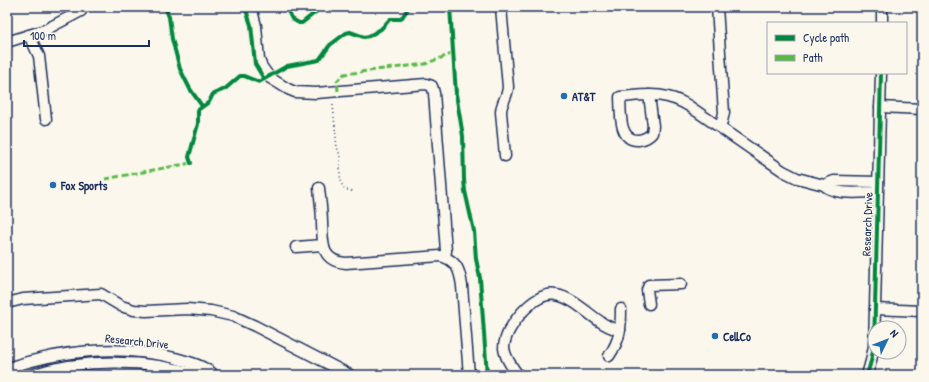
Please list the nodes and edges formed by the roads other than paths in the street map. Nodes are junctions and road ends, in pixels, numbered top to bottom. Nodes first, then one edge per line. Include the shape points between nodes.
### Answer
1 (251, 7) edge
2 (501, 7) edge
3 (717, 7) edge
4 (882, 7) edge
5 (81, 11) dead end
6 (882, 22) edge
7 (30, 35) junction
8 (7, 42) edge
9 (881, 74) edge
10 (648, 95) junction
11 (880, 107) junction
12 (922, 109) edge
13 (46, 119) dead end
14 (720, 127) junction
15 (505, 156) dead end
16 (878, 187) junction
17 (319, 188) dead end
18 (323, 245) junction
19 (296, 247) dead end
20 (445, 257) junction
21 (681, 284) dead end
22 (7, 302) edge
23 (648, 304) dead end
24 (621, 309) dead end
25 (875, 309) junction
26 (922, 311) edge
27 (620, 330) junction
28 (609, 356) dead end
29 (172, 367) edge
30 (7, 368) edge
31 (187, 369) edge
32 (31, 375) edge
33 (200, 375) edge
34 (214, 375) edge
35 (350, 375) edge
36 (469, 375) edge
37 (518, 375) edge
38 (867, 375) edge

1 - 20 street via 261,64 270,78 288,89 316,93 426,84 432,86
2 - 15 street via 508,87 501,106
3 - 14 street via 724,113
4 - 6 street
5 - 7 street
7 - 8 street
7 - 13 street via 39,56
9 - 11 street, Research Drive
10 - 10 street via 620,97 623,132 634,140 644,139 651,135 653,130
10 - 14 street via 664,95 676,99
11 - 12 street
11 - 16 street, Research Drive
14 - 16 street via 797,178 824,185 835,191
16 - 25 street, Research Drive
17 - 18 street
18 - 19 street
18 - 20 street via 328,256 341,263
20 - 36 street via 454,262 460,272
21 - 23 street via 649,285
22 - 35 street via 98,293 121,306 140,311 187,309 216,312 244,320
24 - 27 street
25 - 26 street
25 - 38 street, Research Drive via 874,346
27 - 28 street
27 - 37 street via 611,328 562,296 544,296 522,312 508,331 505,354
29 - 30 street, Research Drive via 154,354 98,350 71,352
29 - 31 street, Research Drive
29 - 32 street, Research Drive via 100,363 57,368
31 - 33 street, Research Drive
31 - 34 street, Research Drive via 206,369

